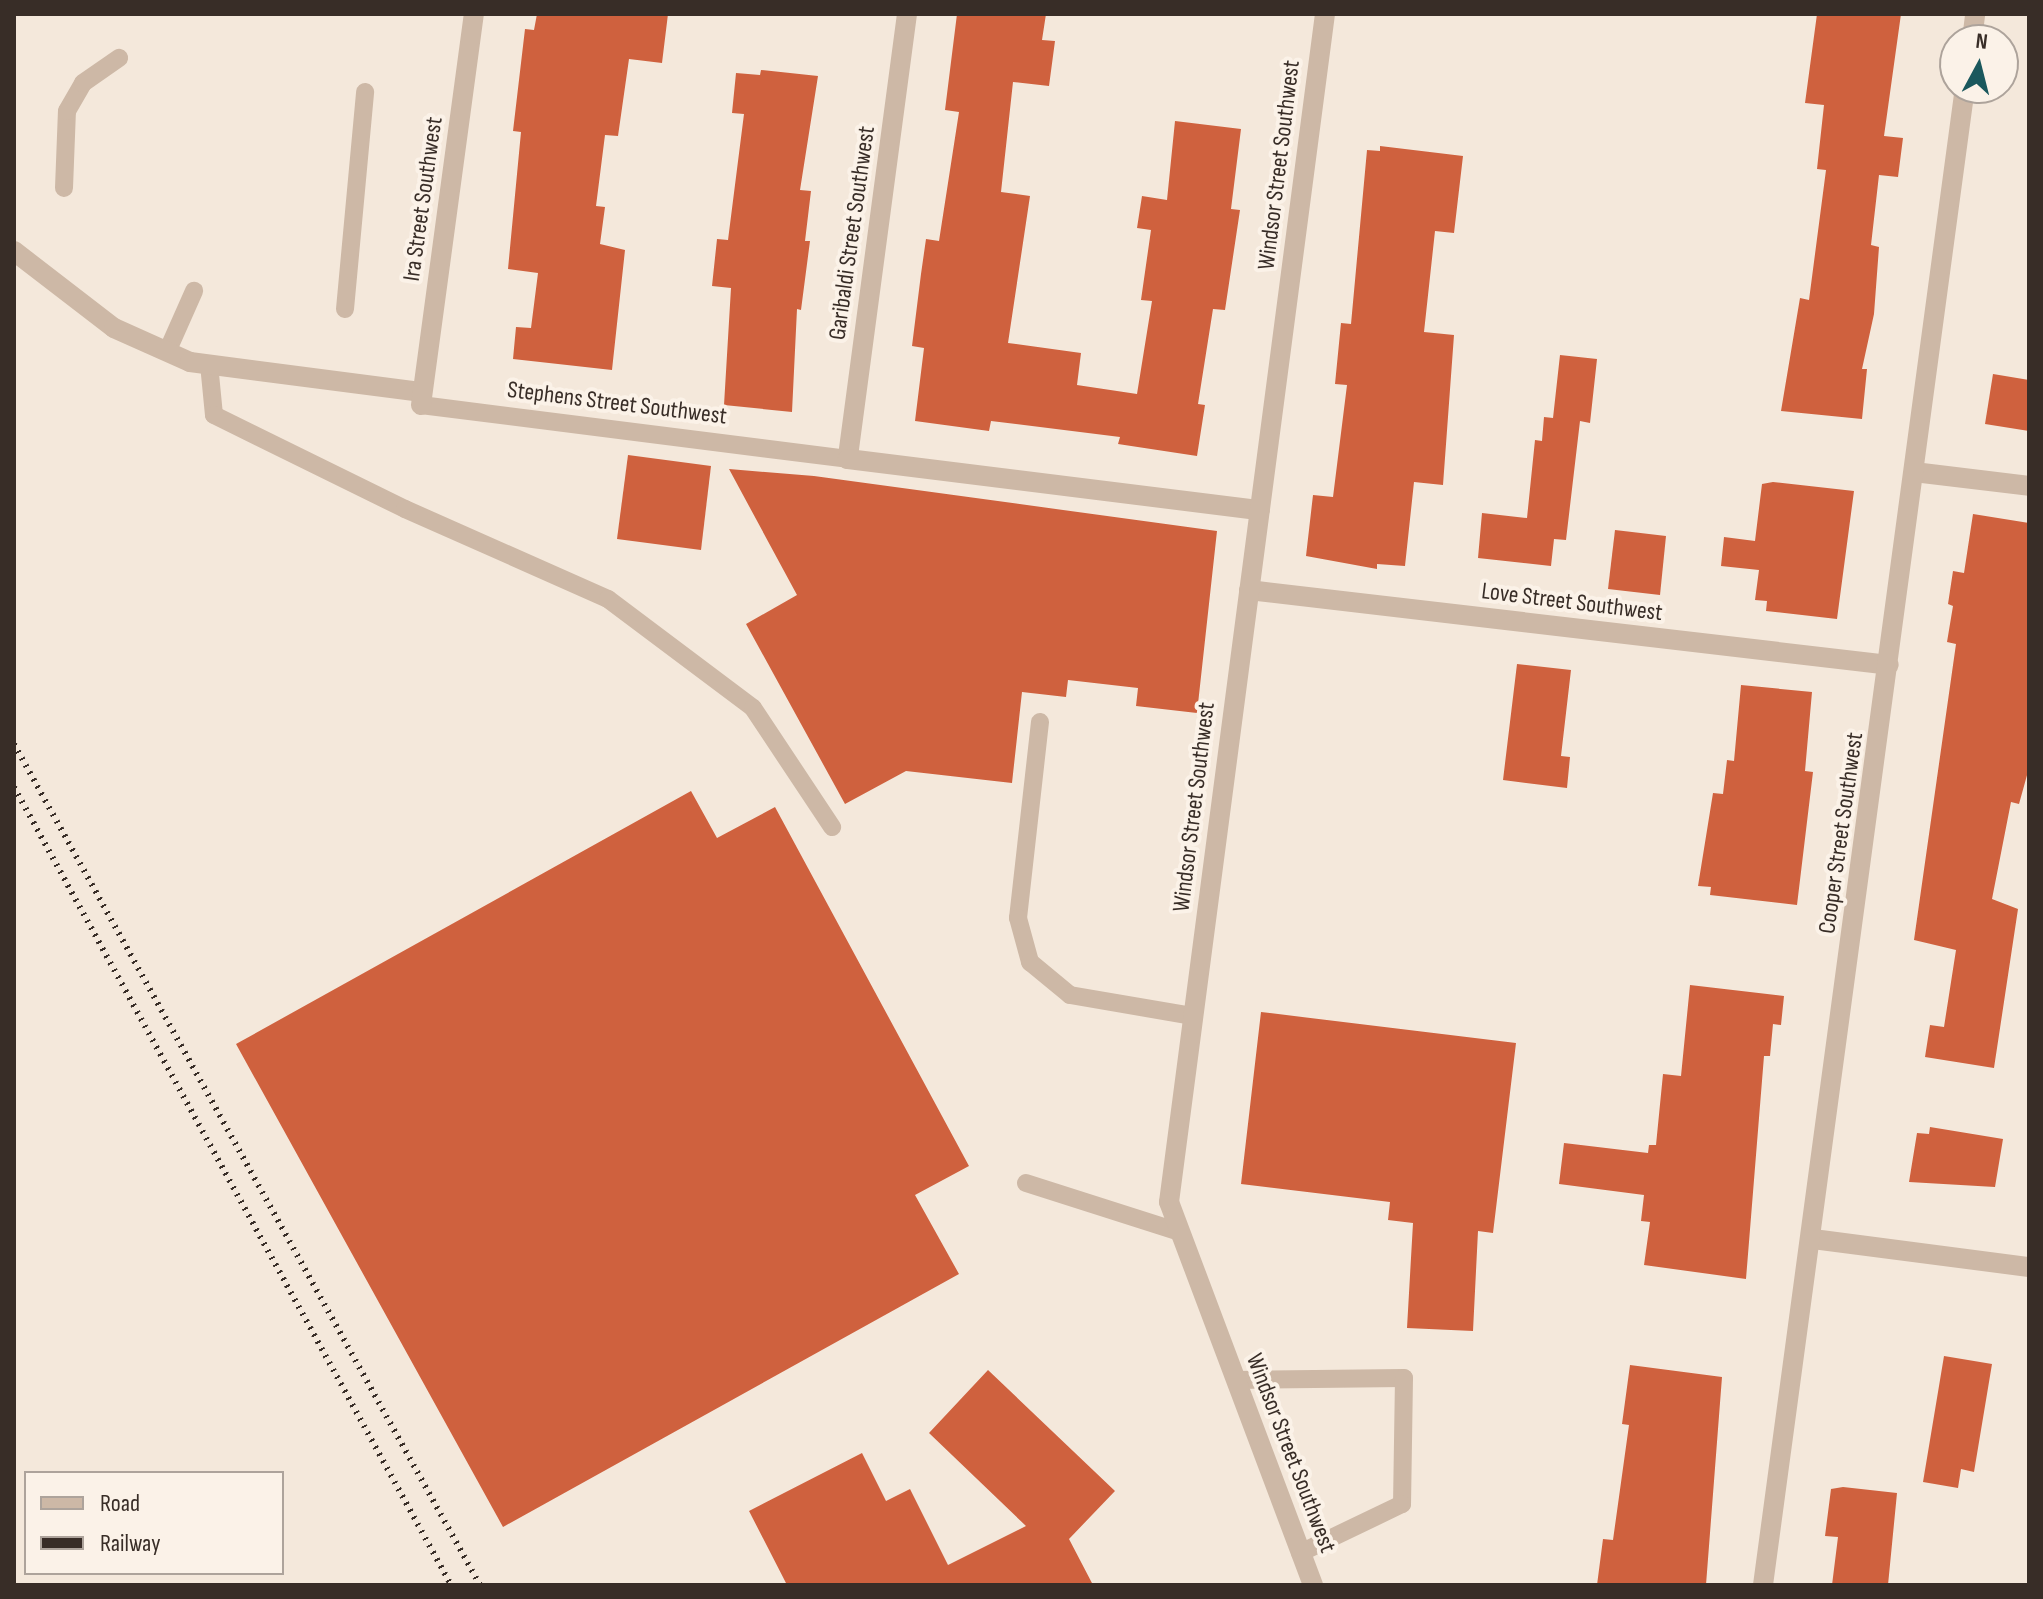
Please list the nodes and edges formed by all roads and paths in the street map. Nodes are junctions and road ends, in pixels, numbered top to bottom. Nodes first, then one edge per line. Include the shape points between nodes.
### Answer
1 (474, 14) edge
2 (907, 14) edge
3 (1325, 14) edge
4 (119, 58) dead end
5 (365, 92) dead end
6 (1963, 104) edge
7 (64, 188) dead end
8 (14, 251) edge
9 (194, 291) dead end
10 (345, 309) dead end
11 (167, 352) junction
12 (209, 364) junction
13 (421, 398) junction
14 (848, 459) junction
15 (1914, 472) junction
16 (2029, 486) edge
17 (1260, 510) junction
18 (1249, 590) junction
19 (1889, 665) junction
20 (1040, 722) dead end
21 (832, 827) dead end
22 (1193, 1016) junction
23 (1026, 1183) dead end
24 (1180, 1232) junction
25 (1813, 1239) junction
26 (2029, 1267) edge
27 (1236, 1380) junction
28 (1300, 1553) junction
29 (1313, 1585) edge
30 (1763, 1585) edge

1 - 13 street, Ira Street Southwest
2 - 14 street, Garibaldi Street Southwest
3 - 17 street, Windsor Street Southwest
4 - 7 lane via 83,83 67,111
5 - 10 lane
6 - 15 street, Cooper Street Southwest
8 - 11 street, Stephens Street Southwest via 114,328
9 - 11 lane
11 - 12 street, Stephens Street Southwest
12 - 13 street, Stephens Street Southwest
12 - 21 lane via 214,415 620,608 753,708
13 - 14 lane, Stephens Street Southwest
14 - 17 street, Stephens Street Southwest
15 - 16 street
15 - 19 street, Cooper Street Southwest
17 - 18 street, Windsor Street Southwest
18 - 19 street, Love Street Southwest
18 - 22 street, Windsor Street Southwest
19 - 25 street, Cooper Street Southwest
20 - 22 lane via 1018,918 1030,962 1070,995
22 - 24 street, Windsor Street Southwest via 1169,1202
23 - 24 lane
24 - 27 street, Windsor Street Southwest
25 - 26 street
25 - 30 street, Cooper Street Southwest
27 - 28 street, Windsor Street Southwest
27 - 28 lane via 1404,1378 1402,1504
28 - 29 street, Windsor Street Southwest

